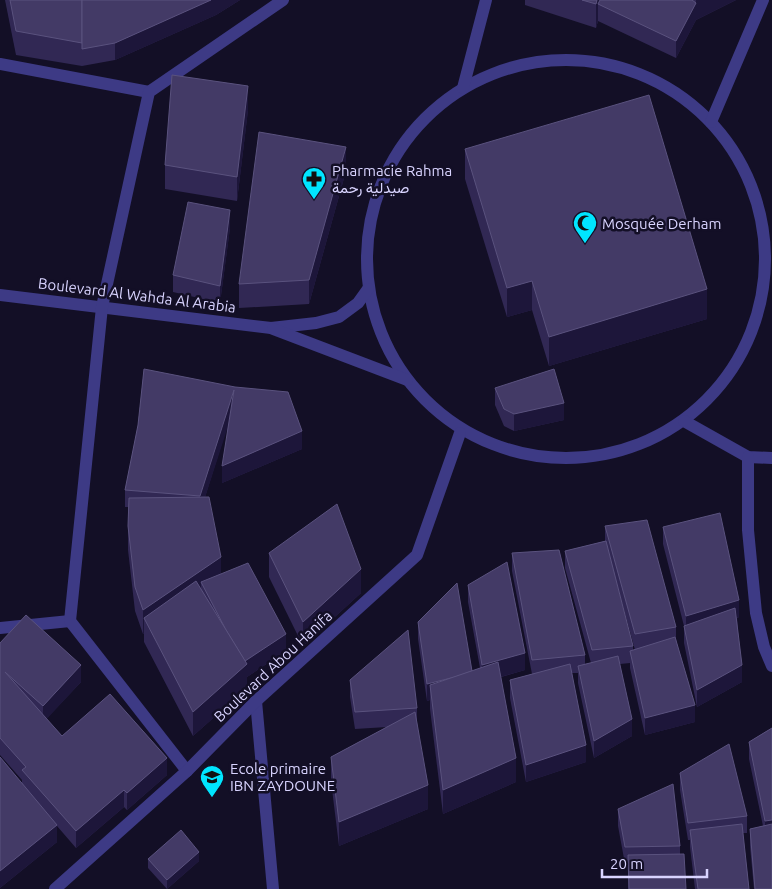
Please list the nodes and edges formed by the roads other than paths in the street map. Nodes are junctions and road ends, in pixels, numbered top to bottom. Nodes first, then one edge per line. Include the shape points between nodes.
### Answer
1 (283, 0) edge
2 (486, 0) edge
3 (763, 0) edge
4 (0, 64) edge
5 (463, 88) junction
6 (149, 92) junction
7 (711, 122) junction
8 (769, 253) edge
9 (368, 289) junction
10 (0, 295) edge
11 (102, 307) junction
12 (271, 328) junction
13 (406, 380) junction
14 (684, 421) junction
15 (460, 433) junction
16 (748, 458) junction
17 (772, 458) edge
18 (70, 621) junction
19 (0, 628) edge
20 (772, 666) edge
21 (256, 701) junction
22 (188, 771) junction
23 (55, 889) edge
24 (273, 889) edge

1 - 6 street
2 - 5 street
3 - 7 street
4 - 6 street
5 - 7 street via 496,72 532,63 568,60 605,64 640,74
5 - 9 street via 426,117 396,154 384,179 376,196 367,242
6 - 11 street
7 - 8 street via 740,160 759,205
8 - 14 street via 762,302 746,347 719,388
9 - 12 street, Boulevard Al Wahda Al Arabia via 358,303 339,318
9 - 13 street via 381,334
10 - 11 street, Boulevard Al Wahda Al Arabia
11 - 12 street, Boulevard Al Wahda Al Arabia
11 - 18 street
12 - 13 street, Boulevard Al Wahda Al Arabia
13 - 15 street
14 - 15 street via 626,450 563,458 500,447
14 - 16 street
15 - 21 street, Boulevard Abou Hanifa via 417,556
16 - 17 street
16 - 20 street via 748,530 756,613
18 - 19 street
18 - 22 street
21 - 22 street, Boulevard Abou Hanifa
21 - 24 street
22 - 23 street, Boulevard Abou Hanifa

